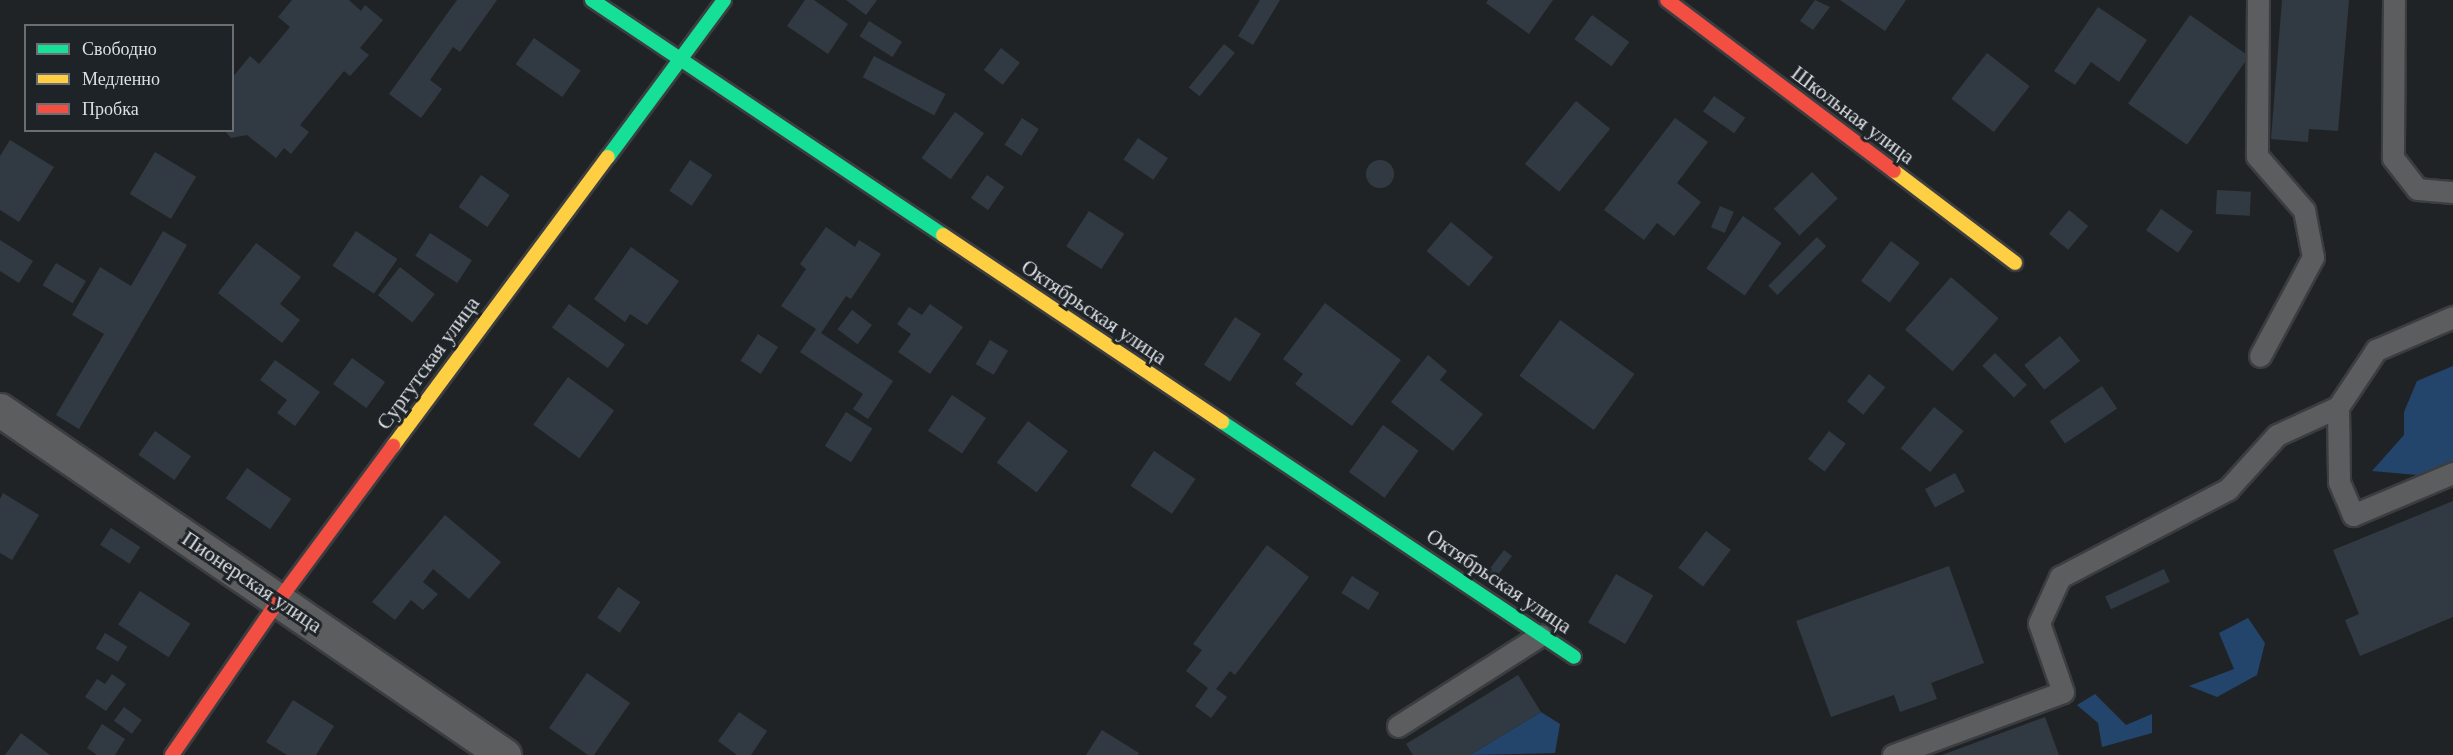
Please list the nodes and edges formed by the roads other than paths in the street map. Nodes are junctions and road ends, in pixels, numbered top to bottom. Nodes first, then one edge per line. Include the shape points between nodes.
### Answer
1 (592, 0) edge
2 (724, 0) edge
3 (1667, 0) edge
4 (2258, 0) edge
5 (2394, 0) edge
6 (678, 60) junction
7 (2453, 192) edge
8 (2015, 263) dead end
9 (2453, 317) edge
10 (2260, 356) dead end
11 (2338, 406) junction
12 (0, 410) edge
13 (2453, 472) edge
14 (279, 600) junction
15 (1541, 635) junction
16 (1574, 657) dead end
17 (1398, 726) dead end
18 (172, 755) edge
19 (504, 755) edge
20 (1893, 755) edge

1 - 6 street, Октябрьская улица
2 - 6 street, Сургутская улица
3 - 8 street, Школьная улица
4 - 10 lane via 2257,156 2304,210 2313,257
5 - 7 lane via 2393,158 2417,189
6 - 14 street, Сургутская улица
6 - 15 street, Октябрьская улица
9 - 11 lane via 2376,350
11 - 13 lane via 2339,482 2353,515
11 - 20 lane via 2277,435 2228,489 2060,577 2039,623 2064,692
12 - 14 street, Пионерская улица
14 - 18 street, Сургутская улица
14 - 19 street, Пионерская улица
15 - 16 street, Октябрьская улица
15 - 17 lane

